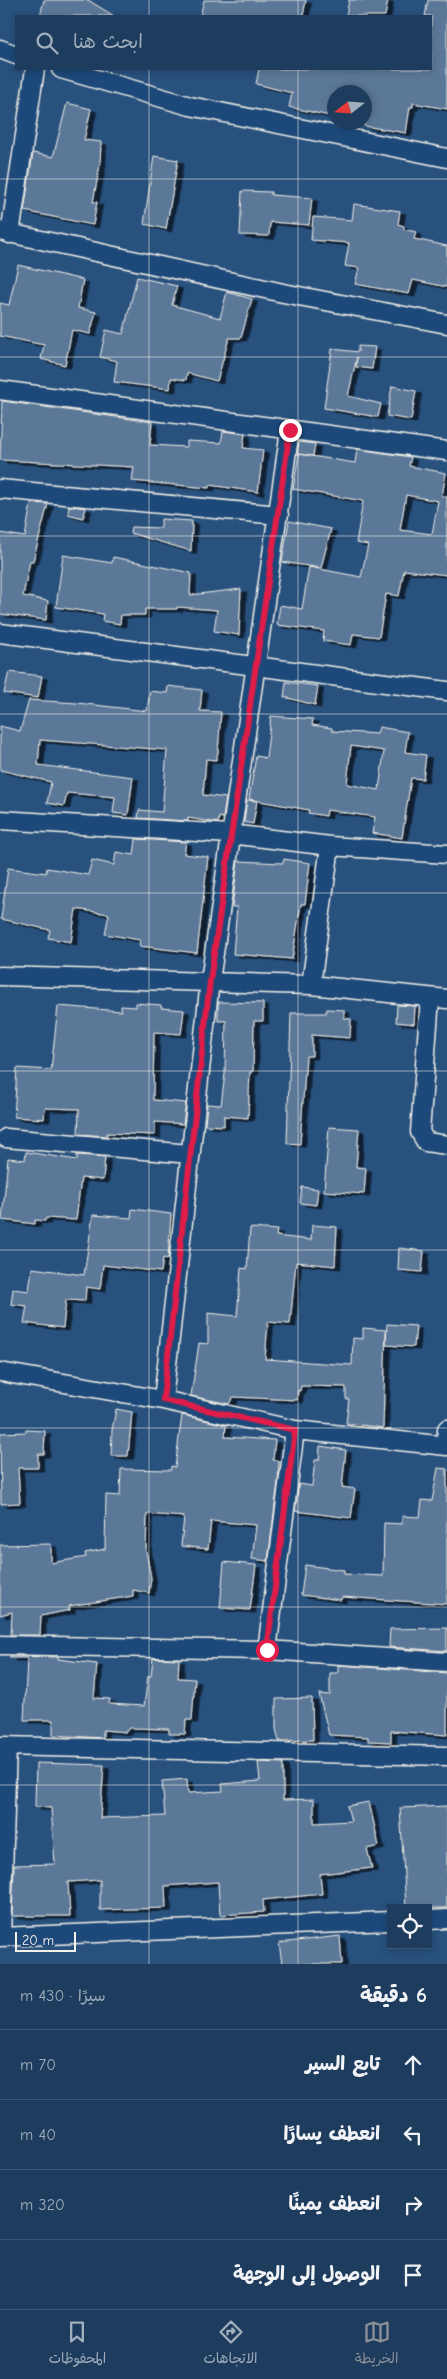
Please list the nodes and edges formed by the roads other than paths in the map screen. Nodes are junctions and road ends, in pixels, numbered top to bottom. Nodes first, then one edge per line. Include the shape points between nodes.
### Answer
1 (0, 48) edge
2 (15, 54) edge
3 (35, 70) edge
4 (64, 70) edge
5 (447, 158) edge
6 (5, 232) edge
7 (447, 324) edge
8 (0, 390) edge
9 (290, 430) junction
10 (447, 451) edge
11 (0, 489) edge
12 (279, 515) junction
13 (0, 633) edge
14 (257, 666) junction
15 (447, 691) edge
16 (0, 820) edge
17 (230, 834) junction
18 (330, 846) junction
19 (447, 854) edge
20 (0, 976) edge
21 (210, 981) junction
22 (311, 985) junction
23 (439, 998) edge
24 (6, 1138) dead end
25 (447, 1145) edge
26 (190, 1154) junction
27 (0, 1372) edge
28 (163, 1400) junction
29 (447, 1429) edge
30 (295, 1430) junction
31 (447, 1446) edge
32 (0, 1645) edge
33 (267, 1650) junction
34 (447, 1662) edge
35 (3, 1746) edge
36 (447, 1756) edge
37 (447, 1919) edge
38 (432, 1920) edge
39 (387, 1921) edge
40 (1, 1937) edge

1 - 2 street
3 - 6 street
4 - 5 street via 190,106
6 - 7 street via 283,293
8 - 9 street
9 - 10 street
9 - 12 street
11 - 12 street
12 - 14 street
13 - 14 street
14 - 15 street
14 - 17 street
16 - 17 street
17 - 18 street
17 - 21 street
18 - 19 street
18 - 22 street
20 - 21 street
21 - 22 street
21 - 26 street
22 - 23 street
23 - 25 street via 420,1132 426,1142
24 - 26 street
26 - 28 street
27 - 28 street
28 - 30 street
29 - 31 street
30 - 31 street
30 - 33 street
32 - 33 street
33 - 34 street
35 - 36 street
35 - 40 street
37 - 38 street
39 - 40 street

